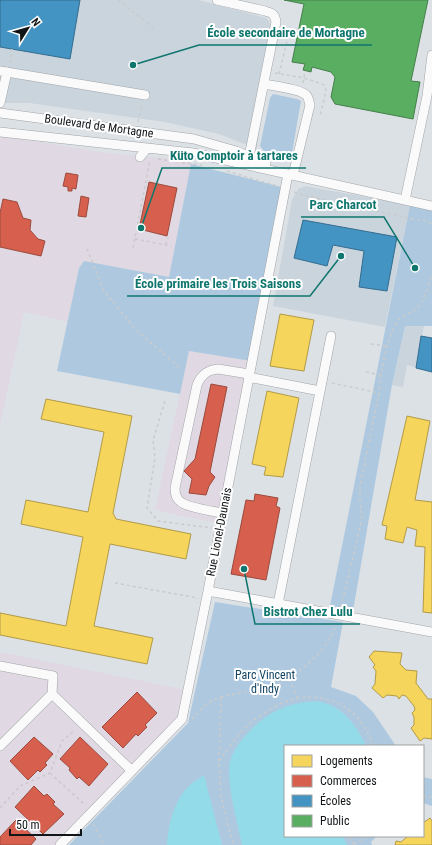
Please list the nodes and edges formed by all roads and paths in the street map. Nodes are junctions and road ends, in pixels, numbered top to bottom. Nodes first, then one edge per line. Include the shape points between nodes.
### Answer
1 (118, 0) edge
2 (217, 0) edge
3 (281, 28) dead end
4 (156, 30) dead end
5 (12, 49) dead end
6 (432, 55) edge
7 (5, 71) edge
8 (305, 71) dead end
9 (271, 72) dead end
10 (279, 74) junction
11 (304, 78) junction
12 (264, 84) junction
13 (145, 95) joint
14 (0, 103) edge
15 (0, 113) edge
16 (320, 116) dead end
17 (0, 131) edge
18 (136, 131) junction
19 (147, 148) junction
20 (140, 157) joint
21 (249, 157) junction
22 (157, 159) dead end
23 (204, 166) dead end
24 (224, 170) dead end
25 (291, 174) junction
26 (276, 185) dead end
27 (293, 192) dead end
28 (405, 200) junction
29 (432, 206) edge
30 (432, 223) edge
31 (168, 238) dead end
32 (134, 239) junction
33 (166, 245) junction
34 (171, 246) dead end
35 (133, 248) dead end
36 (87, 249) dead end
37 (331, 336) dead end
38 (371, 344) dead end
39 (388, 346) dead end
40 (181, 369) dead end
41 (366, 372) dead end
42 (248, 375) junction
43 (381, 375) dead end
44 (322, 381) junction
45 (320, 391) junction
46 (379, 393) dead end
47 (165, 401) dead end
48 (222, 513) junction
49 (219, 530) junction
50 (115, 583) dead end
51 (207, 595) junction
52 (278, 604) junction
53 (432, 632) edge
54 (0, 666) edge
55 (288, 679) dead end
56 (52, 694) junction
57 (221, 698) dead end
58 (298, 698) junction
59 (82, 723) junction
60 (373, 745) edge
61 (0, 746) edge
62 (219, 761) junction
63 (132, 771) junction
64 (50, 773) junction
65 (0, 808) edge
66 (92, 812) junction
67 (93, 824) dead end
68 (366, 837) edge
69 (60, 845) edge
70 (104, 845) edge
71 (233, 845) edge
72 (354, 845) edge

1 - 4 path
2 - 12 street via 272,13 275,17
3 - 10 path via 290,29
5 - 7 path
6 - 28 street via 427,96
7 - 13 street
7 - 14 street
8 - 11 path
9 - 10 path
10 - 11 path
11 - 16 path via 324,86 326,91
12 - 21 street
12 - 25 street, Rue Lionel-Daunais via 304,94 309,100 310,105
13 - 18 path
15 - 18 street, Boulevard de Mortagne
17 - 19 street, Boulevard de Mortagne
18 - 21 street, Boulevard de Mortagne via 194,139
19 - 20 street
19 - 25 street, Boulevard de Mortagne via 193,153
20 - 32 path, Boulevard de Mortagne via 150,158
21 - 25 street, Boulevard de Mortagne
22 - 23 path
24 - 26 path
25 - 28 street, Boulevard de Mortagne
25 - 42 street, Rue Lionel-Daunais
27 - 30 path
28 - 29 street, Boulevard de Mortagne
31 - 33 path
32 - 33 path
32 - 35 path
33 - 34 path
36 - 40 path via 104,291 135,329
37 - 44 street
38 - 39 path
41 - 43 path
42 - 45 street
42 - 48 street, Rue Lionel-Daunais
42 - 48 street via 218,368 204,374 200,379 175,488 175,494 181,502
44 - 45 street
44 - 46 path
45 - 52 street
47 - 49 path via 153,440 155,458 147,508 158,521
48 - 49 street, Rue Lionel-Daunais
49 - 51 street, Rue Lionel-Daunais
50 - 51 path
51 - 52 street
51 - 63 street, Rue Lionel-Daunais via 182,719
52 - 53 street
54 - 56 street via 53,676
55 - 58 path
56 - 59 street
56 - 61 street
57 - 62 path
58 - 60 path via 321,698 343,705 356,715 367,729
58 - 62 path via 278,705 259,716 242,730
59 - 63 street
59 - 64 path via 62,741
62 - 71 path via 221,796
63 - 66 street, Rue Lionel-Daunais
64 - 65 path via 20,786
64 - 66 path
66 - 69 street, Rue Lionel-Daunais
67 - 70 path
68 - 72 path

